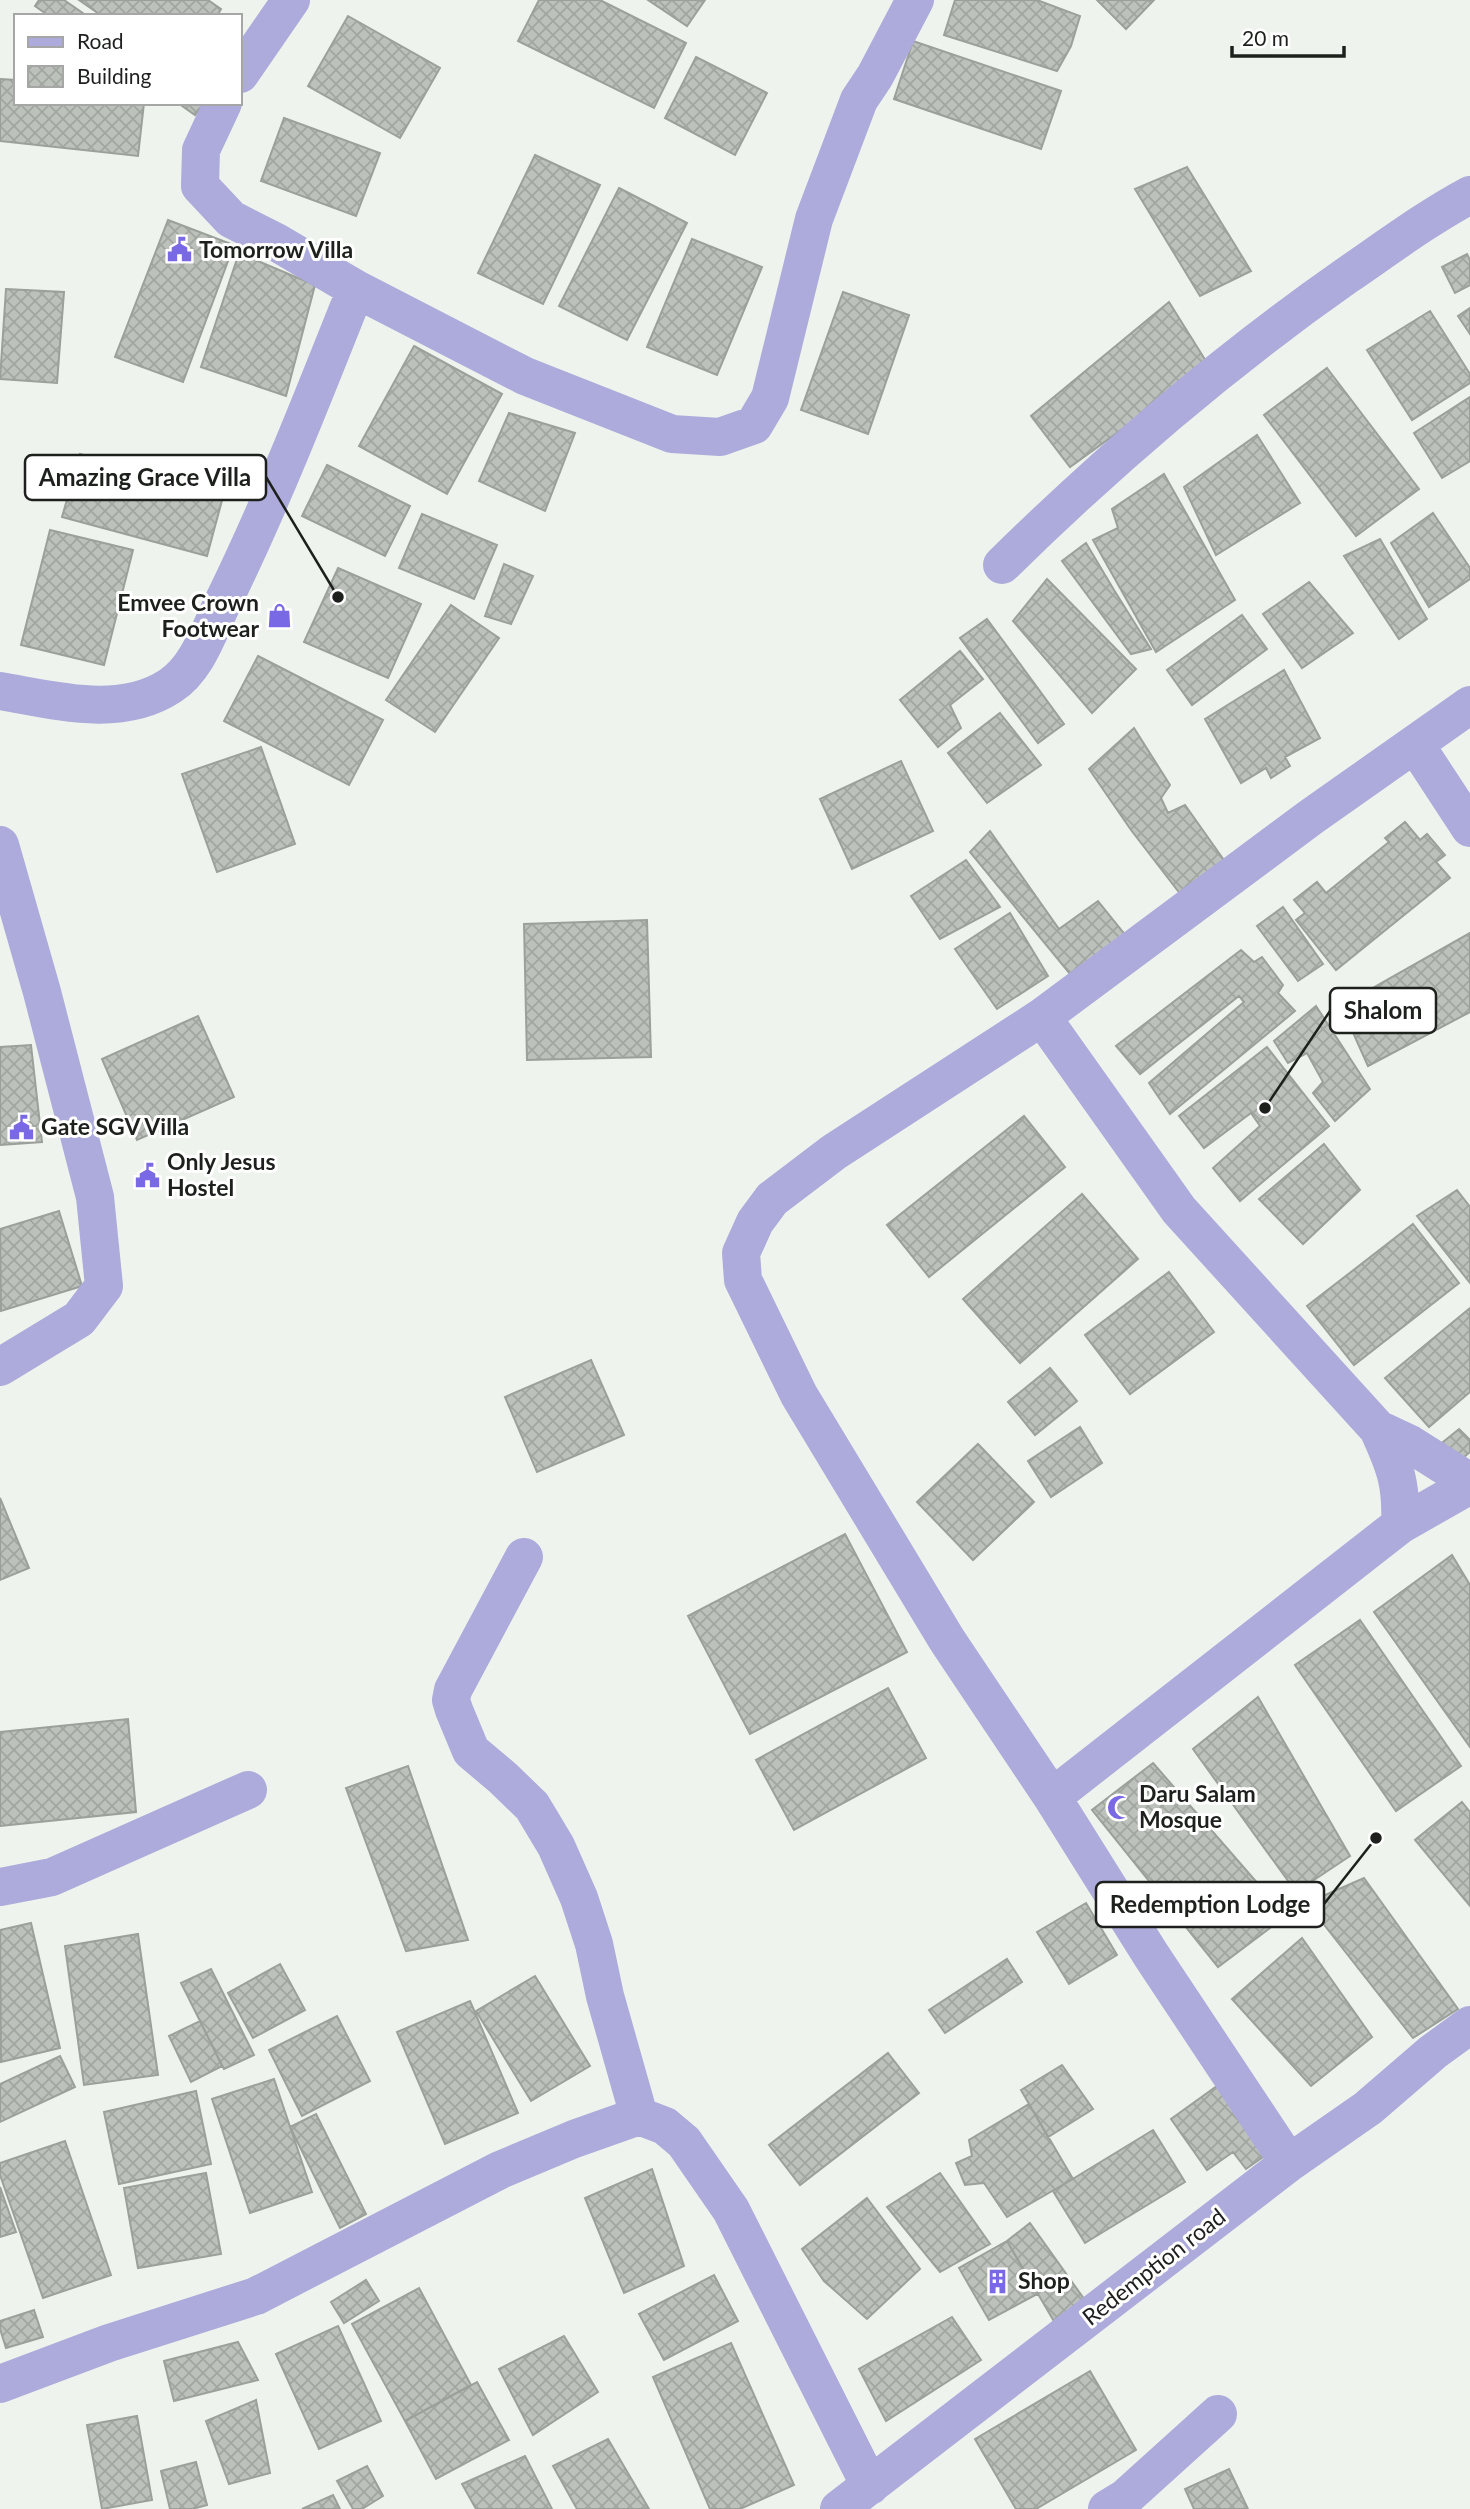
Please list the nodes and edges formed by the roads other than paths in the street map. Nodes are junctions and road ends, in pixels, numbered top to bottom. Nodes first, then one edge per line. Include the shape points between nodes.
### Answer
1 (291, 0) edge
2 (915, 0) edge
3 (242, 71) edge
4 (222, 105) edge
5 (1470, 195) edge
6 (356, 289) junction
7 (1002, 565) dead end
8 (0, 691) edge
9 (1470, 705) edge
10 (1415, 744) junction
11 (1470, 828) edge
12 (0, 845) edge
13 (1042, 1017) junction
14 (0, 1367) edge
15 (1378, 1429) junction
16 (1470, 1484) edge
17 (1400, 1525) junction
18 (524, 1557) dead end
19 (248, 1790) dead end
20 (1052, 1797) junction
21 (0, 1887) edge
22 (1470, 2025) edge
23 (639, 2116) junction
24 (1289, 2163) junction
25 (0, 2384) edge
26 (1218, 2414) dead end
27 (870, 2486) junction
28 (1120, 2505) edge
29 (839, 2509) edge

1 - 3 street
2 - 6 street via 854,112 814,219 770,398 754,425 720,437 672,434 525,376
4 - 6 street via 201,150 200,187 232,219
5 - 7 street via 1286,318 1213,375 1070,499
6 - 8 street via 262,523 193,664 171,686 141,700 86,706
9 - 10 street
10 - 11 street
10 - 13 street
12 - 14 street via 95,1197 104,1286 79,1319
13 - 15 street via 1179,1210
13 - 20 street via 834,1152 772,1199 741,1253 743,1279 799,1395 947,1640
15 - 16 street
15 - 17 street via 1396,1468
16 - 17 street
17 - 20 street
18 - 23 street via 453,1690 454,1710 471,1751 532,1806 556,1846 594,1944
19 - 21 street via 52,1877
20 - 24 street
22 - 24 street, Redemption road via 1368,2108
23 - 25 street via 500,2170 256,2296
23 - 27 street via 665,2126 684,2142 731,2210
24 - 27 street, Redemption road
26 - 28 street
27 - 29 street, Redemption road

